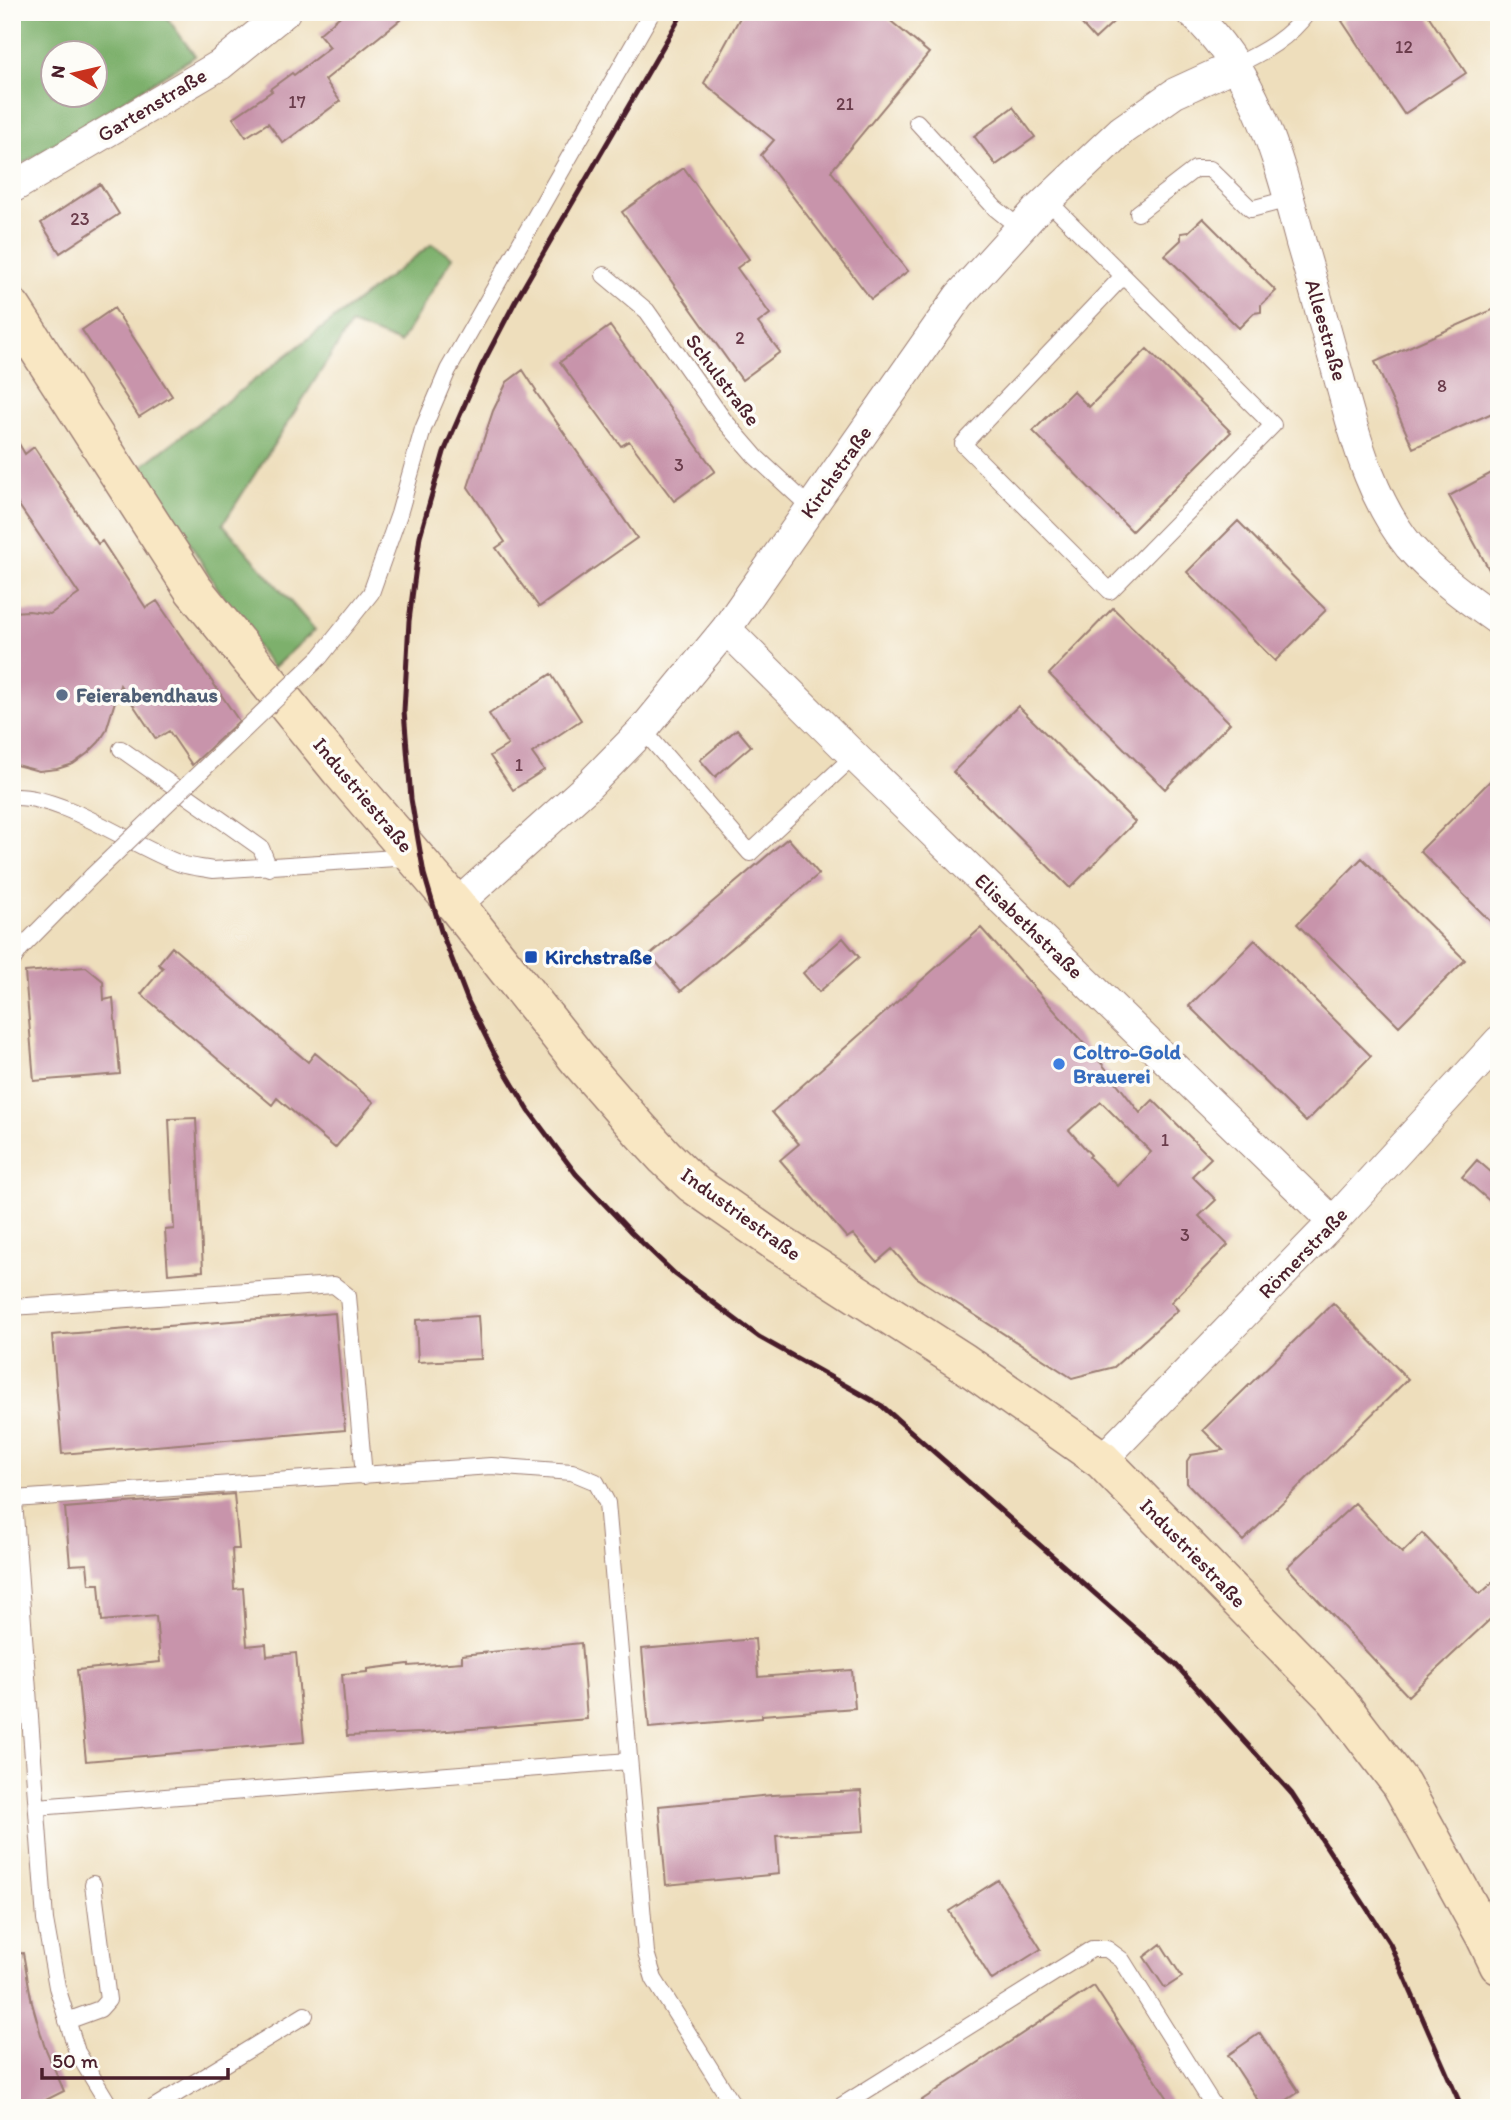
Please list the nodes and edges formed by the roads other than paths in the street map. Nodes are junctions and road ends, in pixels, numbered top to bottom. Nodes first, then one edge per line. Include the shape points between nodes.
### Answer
1 (285, 12) edge
2 (652, 12) edge
3 (1191, 12) edge
4 (1308, 12) edge
5 (1236, 65) junction
6 (917, 122) dead end
7 (12, 188) edge
8 (1289, 199) junction
9 (1048, 201) junction
10 (1138, 213) dead end
11 (1021, 229) junction
12 (604, 275) dead end
13 (1123, 276) junction
14 (17, 327) edge
15 (811, 508) junction
16 (1499, 621) edge
17 (726, 629) junction
18 (643, 730) junction
19 (121, 749) dead end
20 (854, 756) junction
21 (12, 797) edge
22 (414, 856) junction
23 (269, 868) junction
24 (456, 905) junction
25 (12, 961) edge
26 (1499, 1041) edge
27 (1333, 1222) junction
28 (12, 1307) edge
29 (1102, 1460) junction
30 (12, 1474) edge
31 (364, 1476) junction
32 (14, 1499) junction
33 (629, 1761) junction
34 (37, 1807) junction
35 (93, 1884) dead end
36 (1499, 1965) edge
37 (305, 2015) dead end
38 (67, 2021) junction
39 (111, 2108) edge
40 (153, 2108) edge
41 (736, 2108) edge
42 (838, 2108) edge
43 (1215, 2108) edge

1 - 7 street, Gartenstraße via 220,65
2 - 25 lane, bridge via 448,370 423,429 371,593 320,657 92,876
3 - 5 street, Alleestraße
4 - 5 lane via 1296,29
5 - 8 street, Alleestraße via 1256,104
5 - 9 street, Kirchstraße via 1175,93 1122,130
6 - 11 lane via 995,208
8 - 10 lane via 1251,209 1210,169 1195,169
8 - 16 street, Alleestraße via 1357,444 1383,505 1410,546 1457,591
9 - 11 street, Kirchstraße
9 - 13 lane
11 - 15 street, Kirchstraße via 959,296
12 - 15 lane, Schulstraße via 647,310 723,419
13 - 13 lane via 963,444 1110,591 1273,425
14 - 22 main road, Industriestraße via 193,589
15 - 17 street, Kirchstraße
17 - 18 street, Kirchstraße
17 - 20 street, Elisabethstraße
18 - 20 lane via 750,853
18 - 24 street, Kirchstraße
19 - 23 lane via 261,848
20 - 27 street, Elisabethstraße
21 - 23 lane via 58,806 182,864 213,870
22 - 23 lane
22 - 24 main road, Industriestraße
24 - 29 main road, Industriestraße via 578,1059 694,1184
26 - 27 street, Römerstraße
27 - 29 street, Römerstraße
28 - 31 lane via 334,1285 348,1296
29 - 36 main road, Industriestraße via 1336,1699 1401,1784
30 - 32 lane
31 - 32 lane
31 - 33 lane via 491,1466 572,1472 596,1482 607,1503
32 - 34 lane
33 - 34 lane
33 - 41 lane via 646,1953 654,1979
34 - 38 lane via 45,1920
35 - 38 lane via 108,2000
37 - 40 lane
38 - 39 lane via 77,2052
42 - 43 lane via 1092,1949 1107,1949 1122,1960

